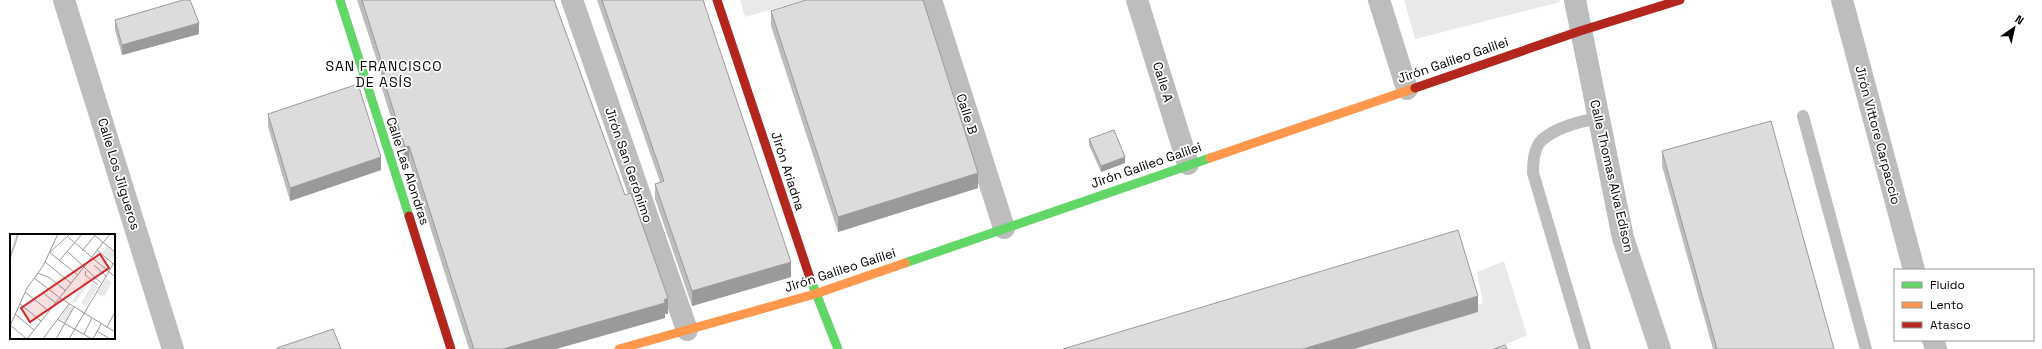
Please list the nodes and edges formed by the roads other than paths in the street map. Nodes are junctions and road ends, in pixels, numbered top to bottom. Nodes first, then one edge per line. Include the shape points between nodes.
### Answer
1 (64, 0) edge
2 (340, 0) edge
3 (572, 0) edge
4 (717, 0) edge
5 (931, 0) edge
6 (1137, 0) edge
7 (1379, 0) edge
8 (1575, 0) edge
9 (1680, 0) edge
10 (1842, 0) edge
11 (1580, 30) junction
12 (1407, 89) junction
13 (1803, 116) dead end
14 (1598, 118) junction
15 (1188, 164) junction
16 (1004, 228) junction
17 (1914, 269) edge
18 (815, 294) junction
19 (687, 330) junction
20 (173, 349) edge
21 (451, 349) edge
22 (619, 349) edge
23 (838, 349) edge
24 (1585, 349) edge
25 (1660, 349) edge
26 (1866, 349) edge

1 - 20 street, Calle Los Jilgueros
2 - 21 street, Calle Las Alondras
3 - 19 street, Jirón San Gerónimo
4 - 18 street, Jirón Ariadna
5 - 16 street, Calle B
6 - 15 street, Calle A
7 - 12 street
8 - 11 street, Calle Thomas Alva Edison
9 - 11 street, Jirón Galileo Galilei
10 - 17 street, Jirón Vittore Carpaccio
11 - 12 street, Jirón Galileo Galilei
11 - 14 street, Calle Thomas Alva Edison
12 - 15 street, Jirón Galileo Galilei
13 - 26 lane
14 - 24 lane via 1574,122 1542,140 1534,158 1533,173
14 - 25 street, Calle Thomas Alva Edison via 1623,238
15 - 16 street, Jirón Galileo Galilei
16 - 18 street, Jirón Galileo Galilei
18 - 19 street, Jirón Galileo Galilei
18 - 23 street, Jirón Ariadna
19 - 22 street, Jirón Galileo Galilei

